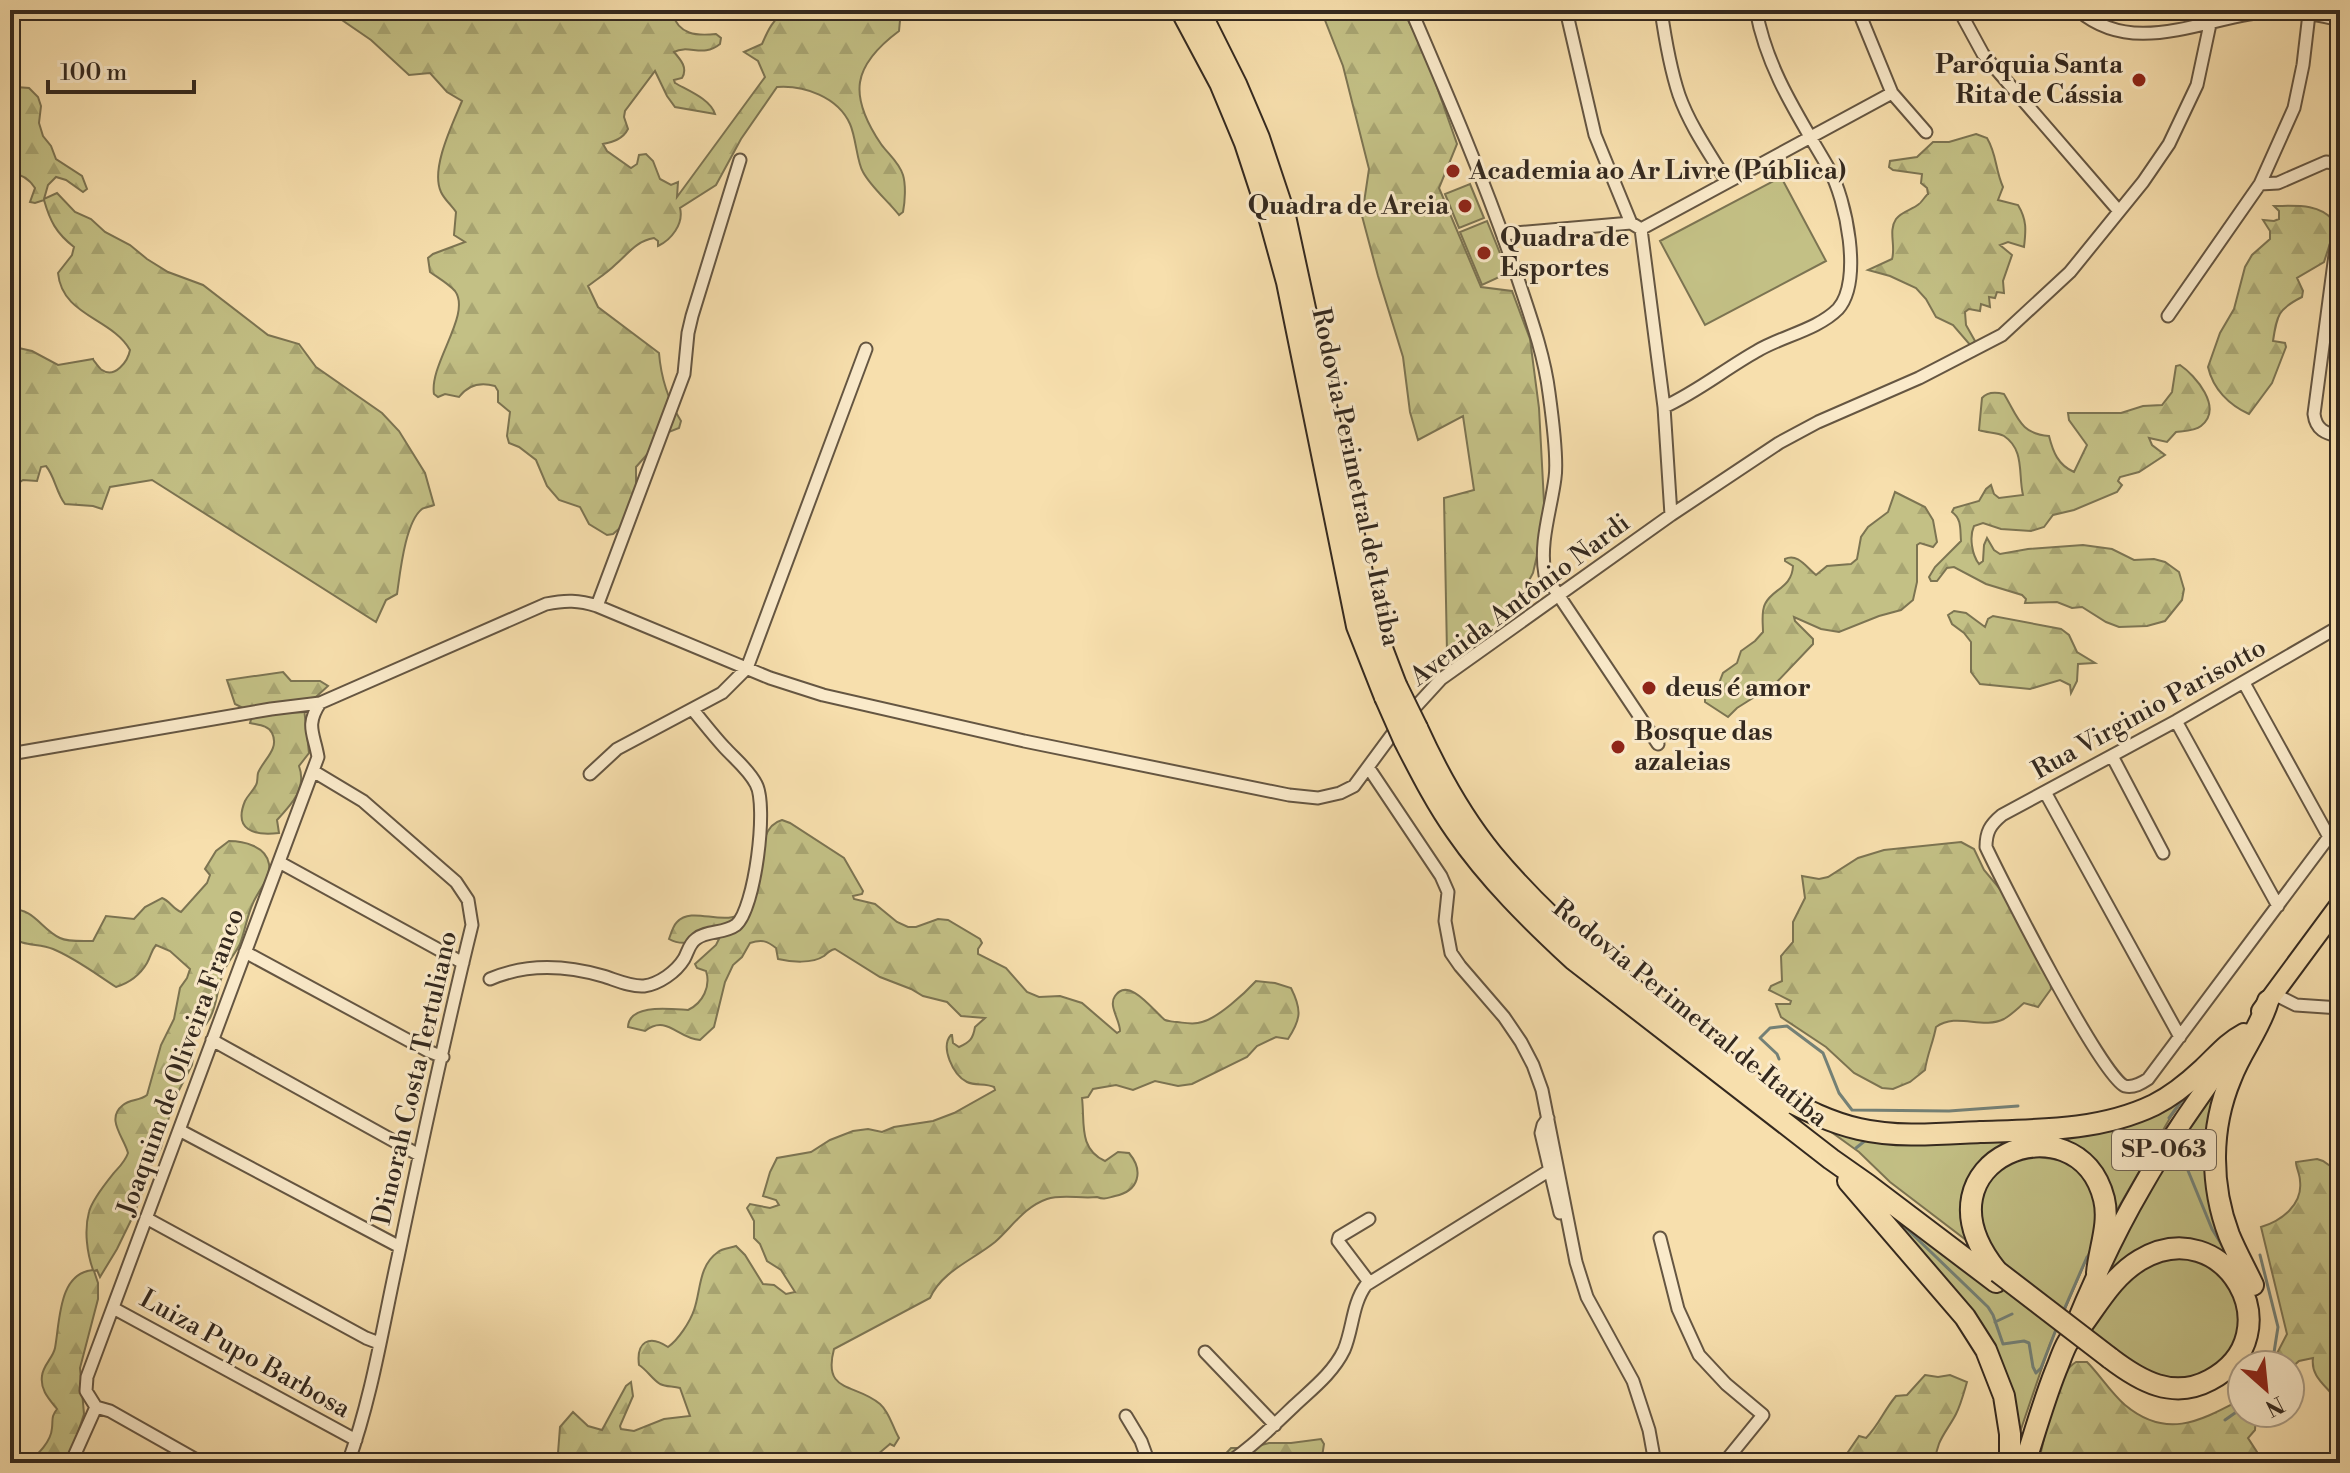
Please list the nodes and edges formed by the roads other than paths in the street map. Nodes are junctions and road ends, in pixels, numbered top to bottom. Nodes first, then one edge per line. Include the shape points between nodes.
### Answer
1 (1181, 10) edge
2 (1199, 10) edge
3 (1411, 10) edge
4 (1566, 10) edge
5 (1661, 10) edge
6 (1756, 10) edge
7 (1858, 10) edge
8 (1959, 10) edge
9 (2078, 10) edge
10 (2309, 14) junction
11 (2212, 16) edge
12 (2340, 20) edge
13 (1892, 93) junction
14 (1926, 132) dead end
15 (1809, 138) junction
16 (740, 160) dead end
17 (2340, 170) edge
18 (1727, 182) junction
19 (2260, 184) junction
20 (2118, 210) junction
21 (2340, 217) edge
22 (1636, 226) junction
23 (1503, 234) junction
24 (2168, 316) dead end
25 (866, 349) dead end
26 (1664, 407) junction
27 (2340, 437) edge
28 (1671, 515) junction
29 (1558, 595) junction
30 (597, 606) junction
31 (2340, 626) edge
32 (747, 668) junction
33 (2244, 683) junction
34 (1390, 691) junction
35 (320, 703) junction
36 (693, 710) junction
37 (2176, 721) junction
38 (1410, 734) junction
39 (1658, 744) dead end
40 (10, 754) edge
41 (2112, 756) junction
42 (1368, 767) junction
43 (313, 771) junction
44 (590, 774) dead end
45 (2045, 792) junction
46 (2340, 822) edge
47 (2329, 837) junction
48 (2163, 853) dead end
49 (279, 862) junction
50 (2340, 904) edge
51 (2278, 906) junction
52 (245, 952) junction
53 (463, 963) junction
54 (490, 979) dead end
55 (2271, 997) junction
56 (2340, 1008) edge
57 (2244, 1034) junction
58 (2180, 1037) junction
59 (212, 1040) junction
60 (443, 1057) junction
61 (1764, 1089) junction
62 (1548, 1118) junction
63 (179, 1130) junction
64 (419, 1155) junction
65 (1831, 1159) junction
66 (1550, 1170) junction
67 (146, 1218) junction
68 (1369, 1219) dead end
69 (1568, 1220) junction
70 (1660, 1238) dead end
71 (400, 1247) junction
72 (2097, 1273) junction
73 (1997, 1275) junction
74 (1369, 1282) junction
75 (113, 1308) junction
76 (379, 1343) junction
77 (2067, 1344) junction
78 (2251, 1349) edge
79 (1205, 1352) dead end
80 (2108, 1363) junction
81 (2226, 1382) edge
82 (96, 1407) junction
83 (1126, 1416) dead end
84 (1275, 1425) junction
85 (356, 1440) junction
86 (71, 1463) edge
87 (202, 1463) edge
88 (348, 1463) edge
89 (1149, 1463) edge
90 (1228, 1463) edge
91 (1655, 1463) edge
92 (1724, 1463) edge
93 (2010, 1463) edge
94 (2025, 1463) edge

1 - 34 highway, Rodovia Perimetral de Itatiba via 1220,83 1268,213 1287,282 1357,626
2 - 34 highway, Rodovia Perimetral de Itatiba via 1259,138 1285,216
3 - 23 street
4 - 22 street via 1595,135
5 - 18 street via 1679,95
6 - 15 street via 1769,58
7 - 13 street
8 - 20 street via 1983,54
9 - 11 street via 2091,21 2133,33 2161,34
10 - 11 street via 2284,10
10 - 12 street
10 - 19 street via 2294,108
11 - 20 street, Avenida Antônio Nardi via 2197,85 2185,113 2143,182
13 - 14 street
13 - 15 street
15 - 18 street
15 - 26 street via 1831,172 1848,222 1849,283 1840,307
16 - 30 street via 692,316 684,374
17 - 19 street via 2326,162 2278,183
18 - 22 street
19 - 24 street
20 - 28 street, Avenida Antônio Nardi via 2070,272 2002,335 1792,436
21 - 27 street via 2314,414 2324,433
22 - 23 street
22 - 26 street
23 - 29 street via 1549,391 1556,474 1542,559
25 - 32 street
26 - 28 street
28 - 29 street, Avenida Antônio Nardi
29 - 39 street
29 - 42 street, Avenida Antônio Nardi via 1441,679
30 - 32 street, Avenida Antônio Nardi
30 - 35 street, Avenida Antônio Nardi via 566,600 546,604
31 - 33 street, Rua Virginio Parisotto
32 - 36 street via 722,693
32 - 42 street, Avenida Antônio Nardi via 823,695 1289,795 1318,798 1340,793 1354,786
33 - 37 street, Rua Virginio Parisotto
33 - 47 street
34 - 38 highway, Rodovia Perimetral de Itatiba, bridge
35 - 40 street
35 - 43 street, Joaquim de Oliveira Franco via 312,716 318,757
36 - 44 street via 617,749
36 - 54 street via 747,771 761,797 754,879 738,923 693,940 674,971 646,986 560,966 510,971
37 - 41 street, Rua Virginio Parisotto
37 - 51 street
38 - 61 highway, Rodovia Perimetral de Itatiba via 1471,826 1548,915 1586,951
38 - 65 highway, Rodovia Perimetral de Itatiba via 1455,829 1548,936
41 - 45 street, Rua Virginio Parisotto
41 - 48 street
42 - 62 street via 1441,876 1448,892 1445,921 1451,953 1521,1042
43 - 49 street, Joaquim de Oliveira Franco
43 - 53 street, Dinorah Costa Tertuliano via 363,801 456,882 468,900 472,925
45 - 58 street
45 - 58 street, Rua Virginio Parisotto via 1991,825 1986,847 2065,997 2101,1059 2125,1086 2148,1079
46 - 47 street
47 - 51 street
49 - 52 street, Joaquim de Oliveira Franco
49 - 53 street
50 - 55 main road, SP-063
51 - 58 street
52 - 59 street, Joaquim de Oliveira Franco
52 - 60 street
53 - 60 street, Dinorah Costa Tertuliano
55 - 56 street
55 - 57 main road, SP-063
55 - 78 highway via 2231,1076 2216,1137 2222,1213 2258,1310
57 - 61 highway via 2153,1105 2073,1127 1887,1133 1840,1124
57 - 72 main road, SP-063 via 2151,1170
59 - 63 street, Joaquim de Oliveira Franco
59 - 64 street
60 - 64 street, Dinorah Costa Tertuliano
61 - 73 highway, Rodovia Perimetral de Itatiba
62 - 66 street via 1541,1133
62 - 69 street
63 - 67 street, Joaquim de Oliveira Franco
63 - 71 street
64 - 71 street, Dinorah Costa Tertuliano
65 - 73 highway, Rodovia Perimetral de Itatiba
65 - 93 highway via 1959,1309 1986,1350 2004,1396
66 - 69 street via 1558,1208
66 - 74 street
67 - 75 street, Joaquim de Oliveira Franco
67 - 76 street
68 - 74 street via 1338,1241
69 - 91 street via 1587,1297 1633,1381
70 - 92 street via 1678,1309 1699,1355 1763,1415
71 - 76 street, Dinorah Costa Tertuliano
72 - 73 highway via 2106,1213 2094,1177 2065,1152 2033,1146 1993,1163 1972,1196 1977,1243
72 - 77 main road, SP-063
73 - 80 highway, Rodovia Perimetral de Itatiba, bridge
74 - 84 street via 1336,1364
75 - 82 street, Joaquim de Oliveira Franco via 87,1377 86,1391
75 - 85 street, Luiza Pupo Barbosa
76 - 85 street, Dinorah Costa Tertuliano
77 - 80 highway via 2112,1285 2149,1256 2179,1249 2202,1253 2224,1265 2239,1282 2247,1304 2247,1331 2237,1357 2219,1375 2185,1389 2162,1388
77 - 94 highway, SP-063
79 - 84 street
80 - 81 highway via 2144,1394 2160,1398 2202,1395
82 - 86 street
82 - 87 street
83 - 89 street
84 - 90 street
85 - 88 street, Dinorah Costa Tertuliano

